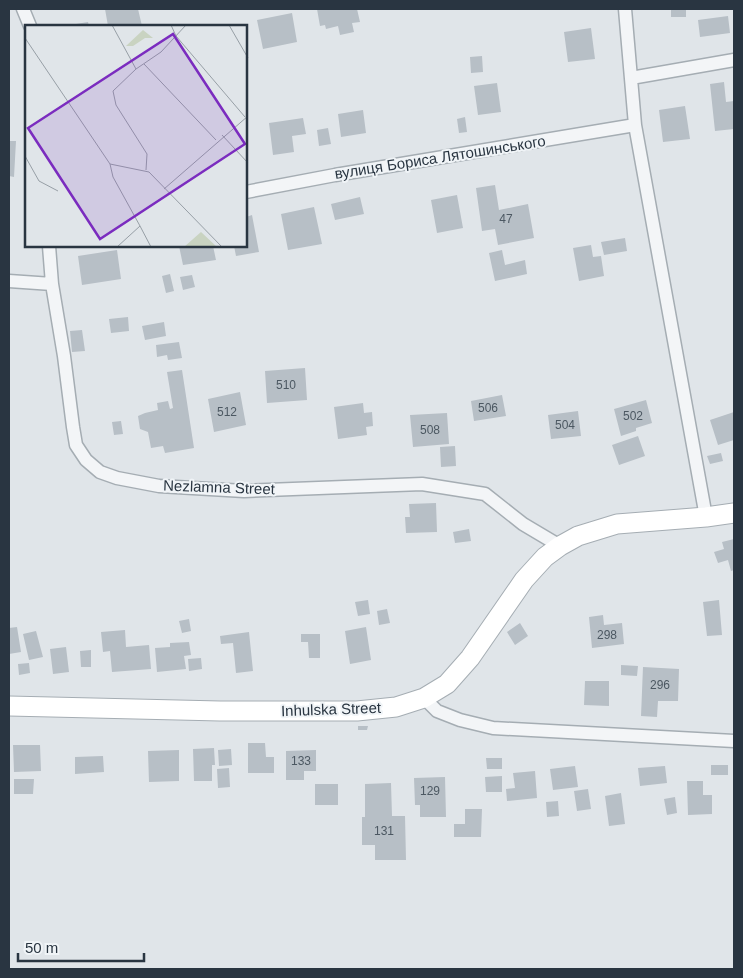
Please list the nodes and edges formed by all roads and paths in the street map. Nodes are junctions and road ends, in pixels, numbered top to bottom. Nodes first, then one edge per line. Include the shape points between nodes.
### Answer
1 (23, 9) edge
2 (625, 9) edge
3 (30, 25) edge
4 (734, 60) edge
5 (631, 78) junction
6 (635, 125) junction
7 (248, 192) edge
8 (49, 248) edge
9 (9, 281) edge
10 (52, 284) junction
11 (734, 513) edge
12 (706, 517) junction
13 (560, 546) junction
14 (424, 698) junction
15 (9, 706) edge
16 (734, 741) edge

1 - 3 street
2 - 5 street
4 - 5 street
5 - 6 street
6 - 7 street, вулиця Бориса Лятошинського
6 - 12 street
8 - 10 street, Nezlamna Street
9 - 10 street
10 - 13 street, Nezlamna Street via 76,445 100,472 159,486 244,491 422,484 485,494 523,524
11 - 12 street
12 - 13 street via 617,524 578,536
13 - 14 street via 524,580 470,658 447,684
14 - 15 street, Inhulska Street via 396,707 357,711
14 - 16 street via 437,711 493,728

